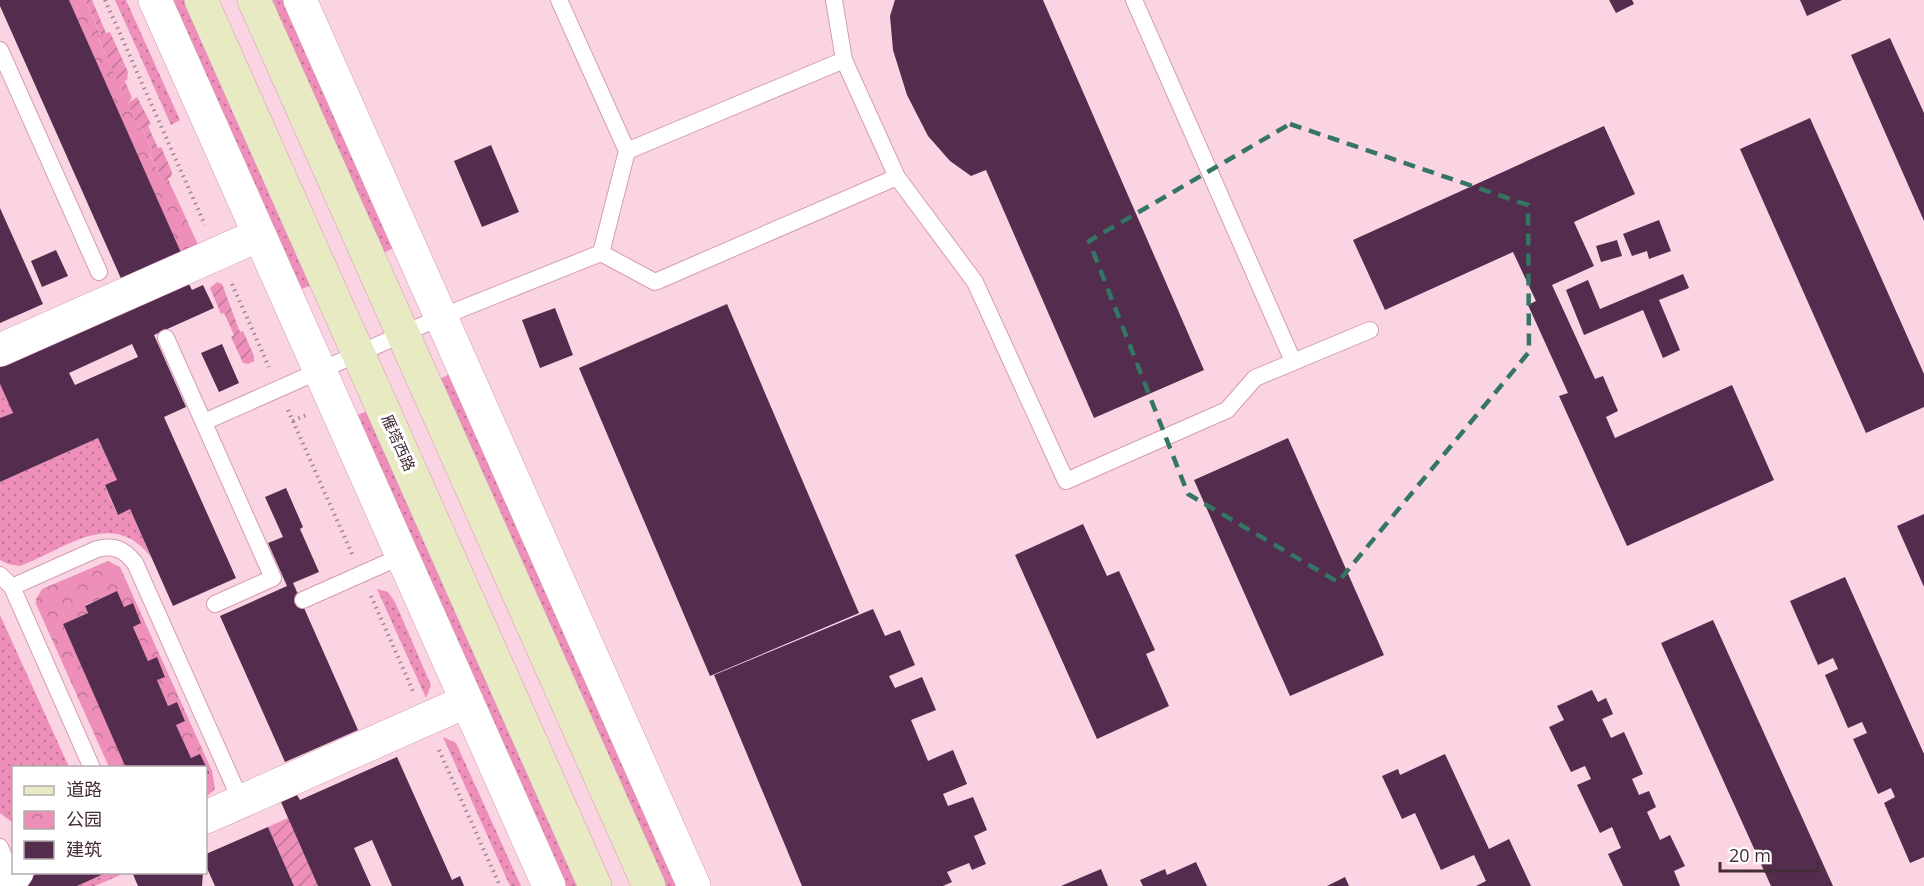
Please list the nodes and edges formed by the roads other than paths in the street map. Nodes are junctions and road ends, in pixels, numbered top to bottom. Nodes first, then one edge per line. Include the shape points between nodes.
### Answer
1 (155, 0) edge
2 (201, 0) edge
3 (254, 0) edge
4 (300, 0) edge
5 (559, 0) edge
6 (834, 0) edge
7 (1134, 0) edge
8 (0, 50) edge
9 (844, 60) junction
10 (627, 150) junction
11 (897, 177) junction
12 (259, 235) junction
13 (601, 253) junction
14 (99, 272) dead end
15 (441, 317) junction
16 (1370, 330) dead end
17 (403, 334) junction
18 (166, 338) dead end
19 (0, 350) edge
20 (358, 353) junction
21 (1293, 361) junction
22 (320, 370) junction
23 (204, 422) junction
24 (402, 556) junction
25 (6, 581) edge
26 (303, 600) dead end
27 (215, 604) dead end
28 (466, 700) junction
29 (91, 766) edge
30 (241, 801) junction
31 (207, 817) edge
32 (0, 847) edge
33 (13, 880) edge
34 (549, 886) edge
35 (595, 886) edge
36 (649, 886) edge
37 (694, 886) edge

1 - 12 street
2 - 20 main road, 雁塔西路
3 - 17 main road
4 - 15 street
5 - 10 lane
6 - 9 lane
7 - 21 lane
8 - 14 lane
9 - 10 lane
9 - 11 lane
10 - 13 lane
11 - 13 lane via 655,282
11 - 21 lane via 975,282 1066,481 1227,410 1255,378
12 - 19 street
12 - 22 street
13 - 15 lane
15 - 17 lane
15 - 37 street
16 - 21 lane
17 - 20 lane
17 - 36 main road
18 - 23 lane
20 - 22 lane
20 - 35 main road, 雁塔西路
22 - 23 lane
22 - 24 street
23 - 27 lane via 273,578
24 - 26 lane
24 - 28 street
25 - 29 lane
25 - 30 lane via 108,546 128,554
28 - 30 street
28 - 34 street
30 - 31 street
32 - 33 lane

